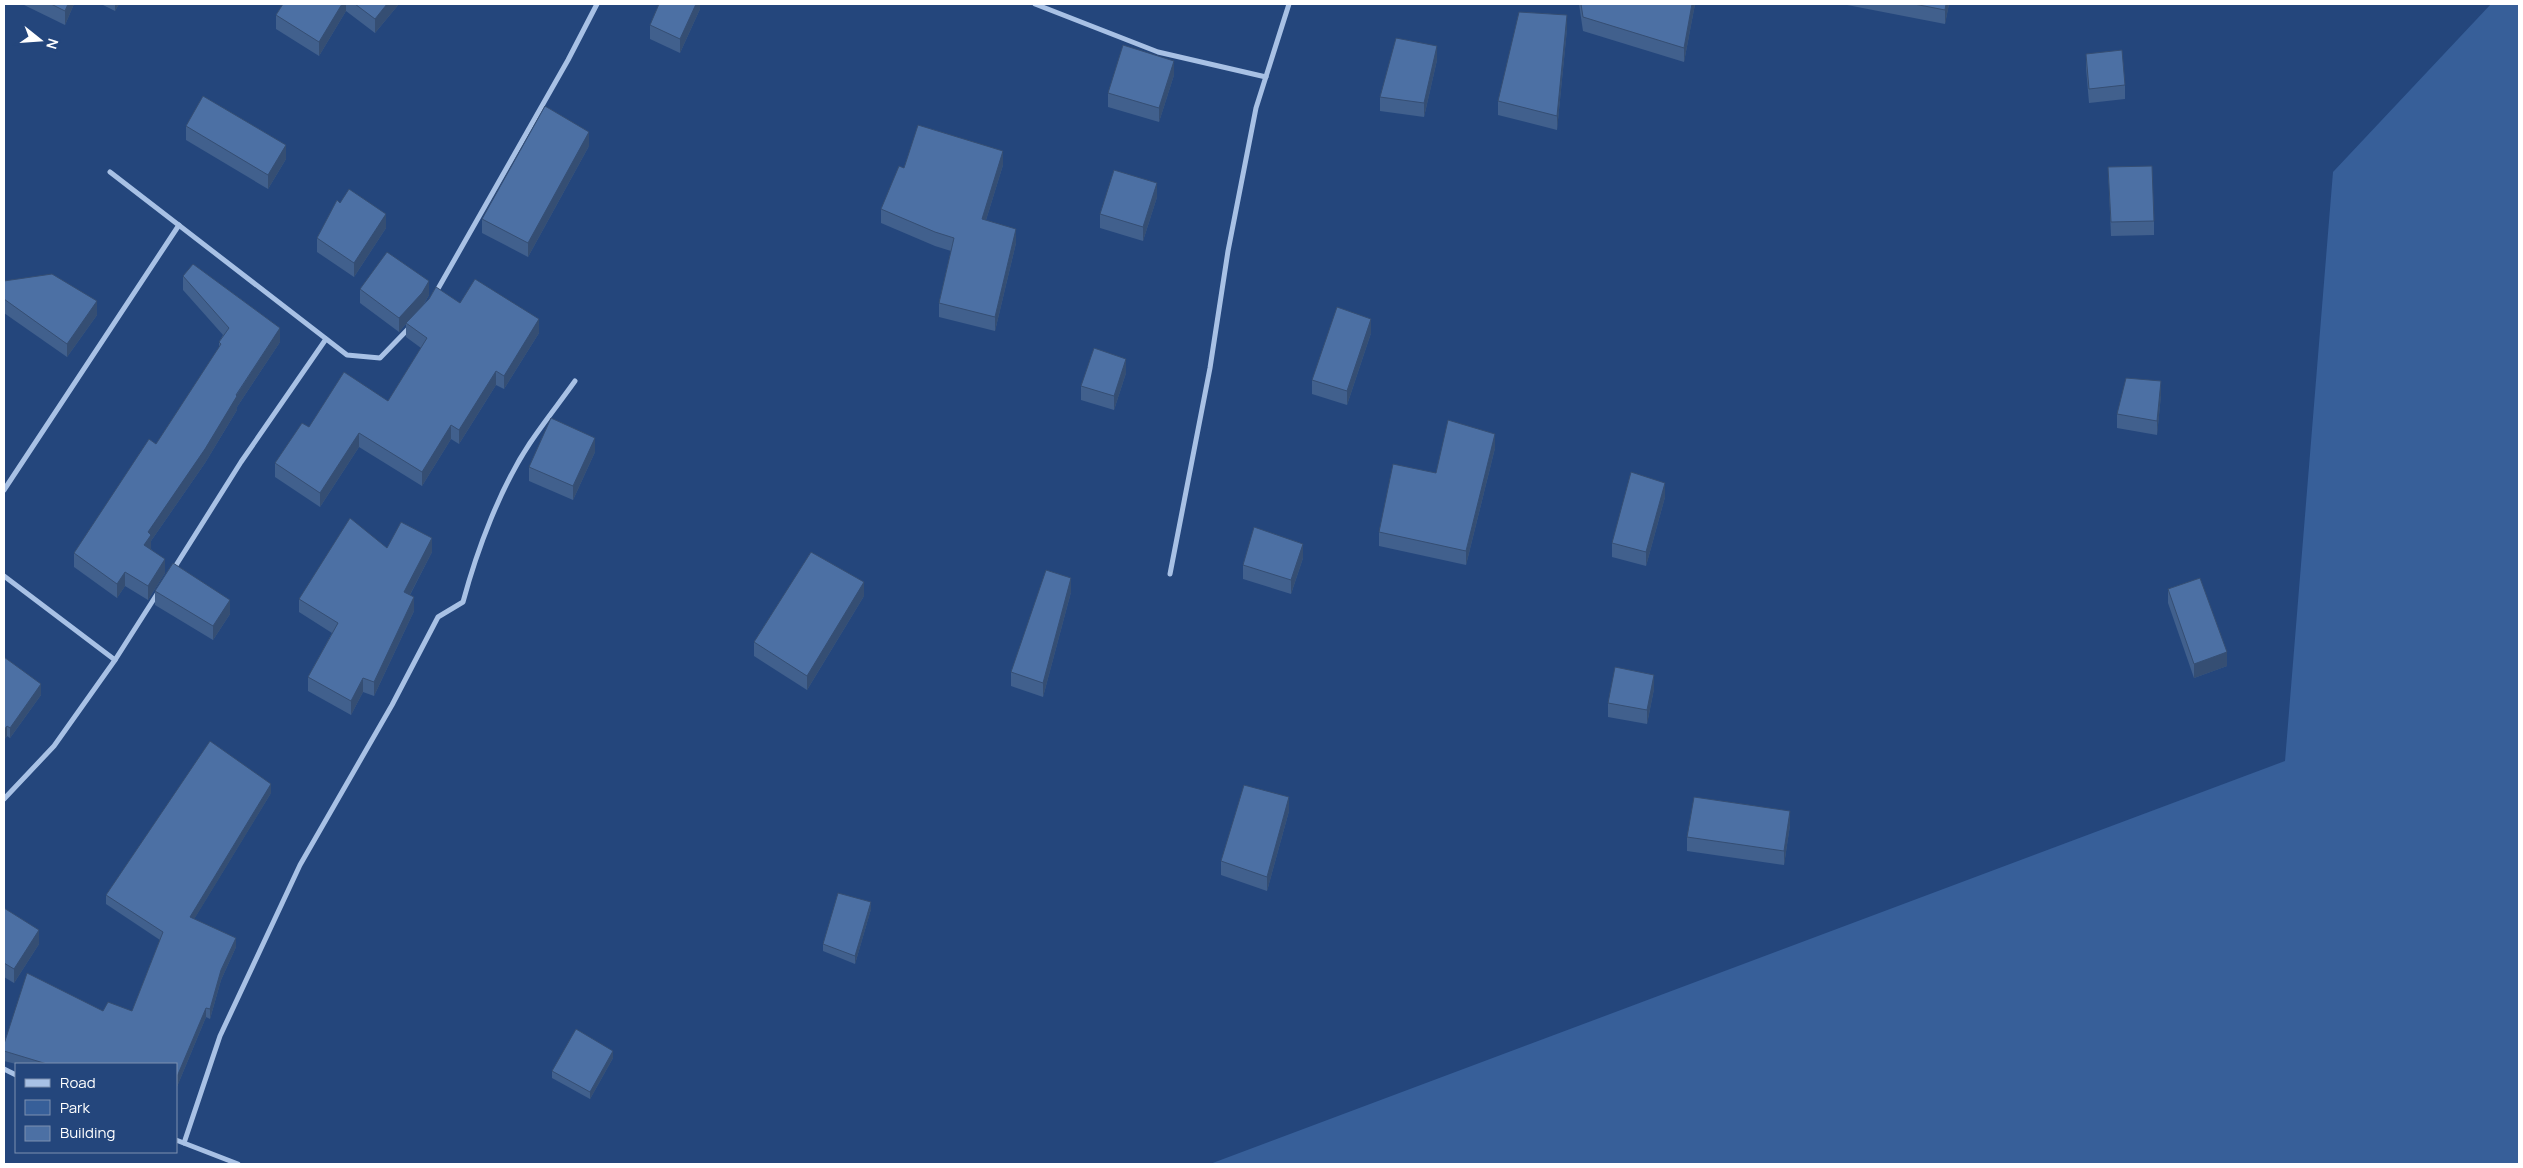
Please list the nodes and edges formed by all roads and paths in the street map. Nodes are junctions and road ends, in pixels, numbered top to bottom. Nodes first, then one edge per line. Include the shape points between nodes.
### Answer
1 (597, 4) edge
2 (1035, 4) edge
3 (1289, 4) edge
4 (1266, 77) junction
5 (110, 172) dead end
6 (179, 225) junction
7 (431, 302) edge
8 (413, 324) edge
9 (326, 339) junction
10 (576, 381) dead end
11 (4, 490) edge
12 (1170, 574) dead end
13 (4, 576) edge
14 (168, 578) edge
15 (162, 586) edge
16 (115, 660) junction
17 (4, 799) edge
18 (178, 1141) edge
19 (184, 1143) junction
20 (238, 1164) edge

1 - 7 street
2 - 4 street via 1158,52
3 - 4 street
4 - 12 street via 1256,108 1228,250 1210,368
5 - 6 street
6 - 9 street
6 - 11 street
8 - 9 street via 380,358 347,355
9 - 14 street via 241,462
10 - 19 street via 529,444 492,515 463,602 438,618 300,865 220,1036
13 - 16 street
15 - 16 street
16 - 17 street via 54,746
18 - 19 street
19 - 20 street

